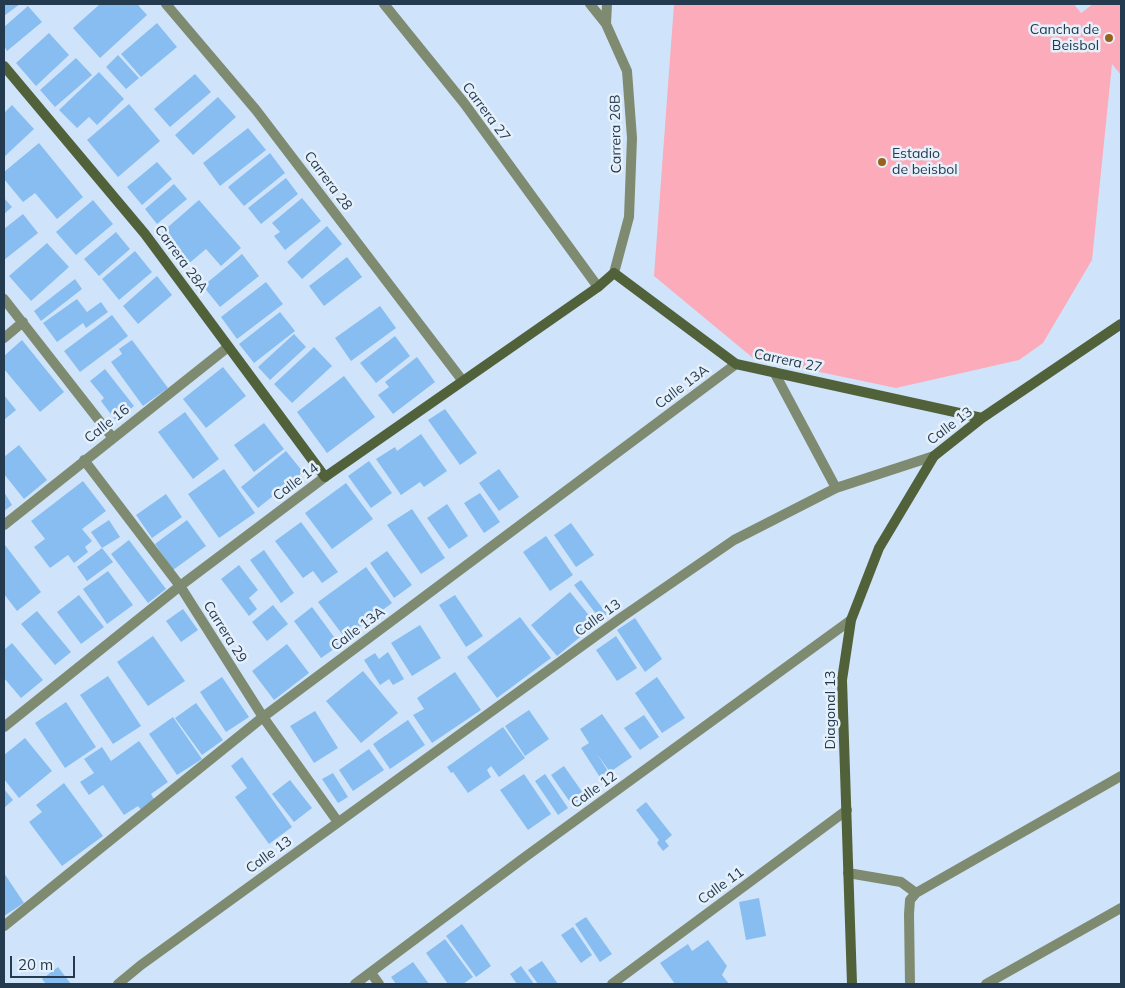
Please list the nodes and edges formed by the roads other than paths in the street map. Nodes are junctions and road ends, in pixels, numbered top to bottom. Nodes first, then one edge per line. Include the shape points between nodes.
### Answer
1 (166, 4) edge
2 (384, 4) edge
3 (590, 4) edge
4 (608, 4) edge
5 (606, 24) junction
6 (4, 66) edge
7 (614, 273) junction
8 (598, 287) junction
9 (4, 299) edge
10 (23, 322) junction
11 (1121, 324) edge
12 (4, 338) edge
13 (228, 347) junction
14 (736, 364) junction
15 (774, 372) junction
16 (462, 380) junction
17 (982, 418) junction
18 (112, 437) junction
19 (934, 456) junction
20 (84, 460) junction
21 (325, 477) junction
22 (836, 488) junction
23 (4, 525) edge
24 (180, 586) junction
25 (851, 620) junction
26 (263, 718) junction
27 (4, 727) edge
28 (1121, 776) edge
29 (847, 810) junction
30 (338, 822) junction
31 (848, 873) junction
32 (916, 893) junction
33 (1121, 908) edge
34 (4, 926) edge
35 (371, 973) junction
36 (118, 984) edge
37 (355, 984) edge
38 (379, 984) edge
39 (612, 984) edge
40 (852, 984) edge
41 (910, 984) edge
42 (986, 984) edge

1 - 16 street, Carrera 28 via 256,110
2 - 8 street, Carrera 27 via 464,104
3 - 5 street, Carrera 26B
4 - 5 street
5 - 7 street, Carrera 26B via 627,71 632,138 629,217
6 - 13 street, Carrera 28A via 145,234
7 - 8 street, Calle 14
7 - 14 street, Carrera 27
8 - 16 street, Calle 14
9 - 10 street
10 - 12 street
10 - 18 street
11 - 17 street, Calle 13
13 - 18 street, Calle 16
13 - 21 street, Carrera 28A
14 - 15 street, Carrera 27
14 - 26 street, Calle 13A
15 - 17 street, Carrera 27
15 - 22 street
16 - 21 street, Calle 14
17 - 19 street, Calle 13
18 - 20 street, Calle 16
19 - 22 street, Calle 13
19 - 25 street, Diagonal 13 via 879,548
20 - 23 street, Calle 16
20 - 24 street, Carrera 29
21 - 24 street, Calle 14
22 - 30 street, Calle 13 via 734,540
24 - 26 street, Carrera 29
24 - 27 street, Calle 14
25 - 29 street, Diagonal 13 via 842,680
25 - 35 street, Calle 12
26 - 30 street, Carrera 29
26 - 34 street, Calle 13A
28 - 32 street
29 - 31 street, Diagonal 13
29 - 39 street, Calle 11
30 - 36 street, Calle 13
31 - 32 street via 901,882
31 - 40 street, Diagonal 13
32 - 41 street via 910,900 908,914
33 - 42 street
35 - 37 street, Calle 12
35 - 38 street

